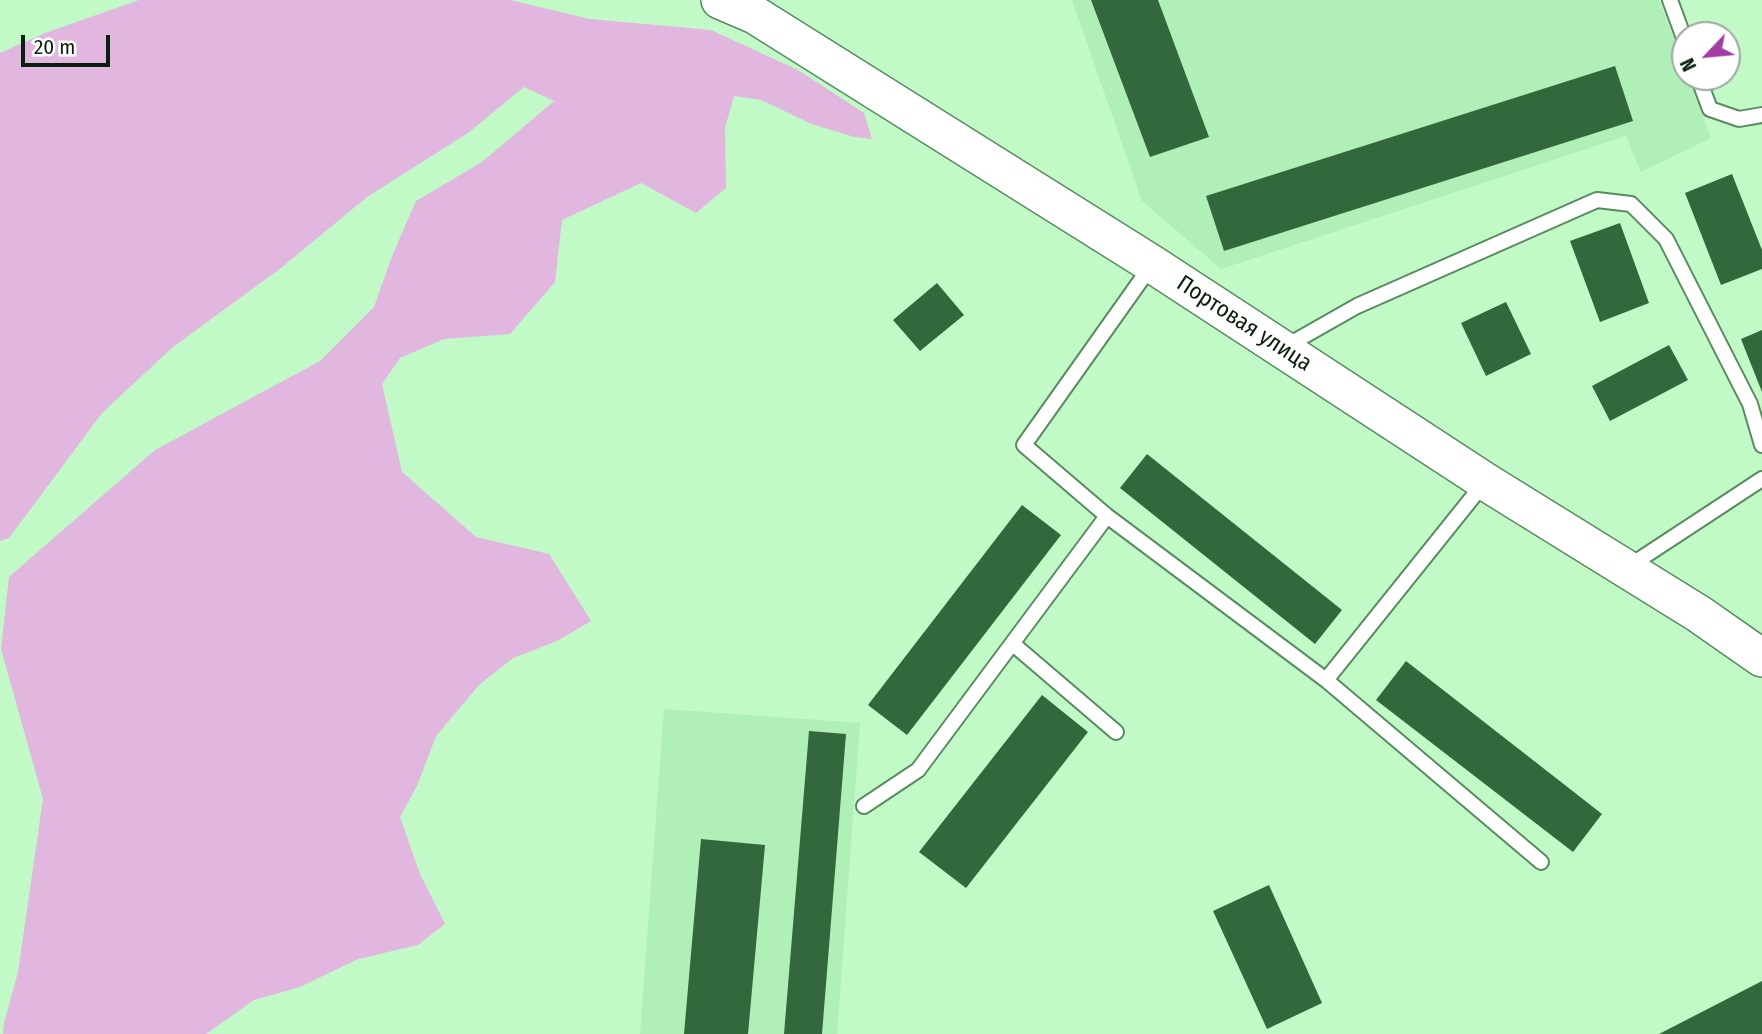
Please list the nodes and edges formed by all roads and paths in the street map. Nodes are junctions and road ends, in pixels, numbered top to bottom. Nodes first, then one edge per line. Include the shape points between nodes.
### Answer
1 (720, 0) edge
2 (1670, 0) edge
3 (1678, 21) edge
4 (1703, 91) edge
5 (1762, 115) edge
6 (1152, 264) junction
7 (1282, 349) junction
8 (1762, 445) edge
9 (1762, 479) edge
10 (1486, 482) junction
11 (1107, 516) junction
12 (1625, 568) junction
13 (1013, 644) junction
14 (1762, 658) edge
15 (1326, 680) junction
16 (1115, 732) dead end
17 (864, 806) dead end
18 (1541, 862) dead end

1 - 6 street, Портовая улица via 755,15
2 - 3 lane
4 - 5 lane via 1710,109 1738,119
6 - 7 street, Портовая улица
6 - 11 lane via 1024,445
7 - 8 lane via 1357,306 1597,200 1631,204 1666,239 1750,404
7 - 10 street, Портовая улица
9 - 12 lane
10 - 12 street, Портовая улица
10 - 15 lane
11 - 13 lane
11 - 15 lane
12 - 14 street, Портовая улица
13 - 16 lane
13 - 17 lane via 918,770
15 - 18 lane

